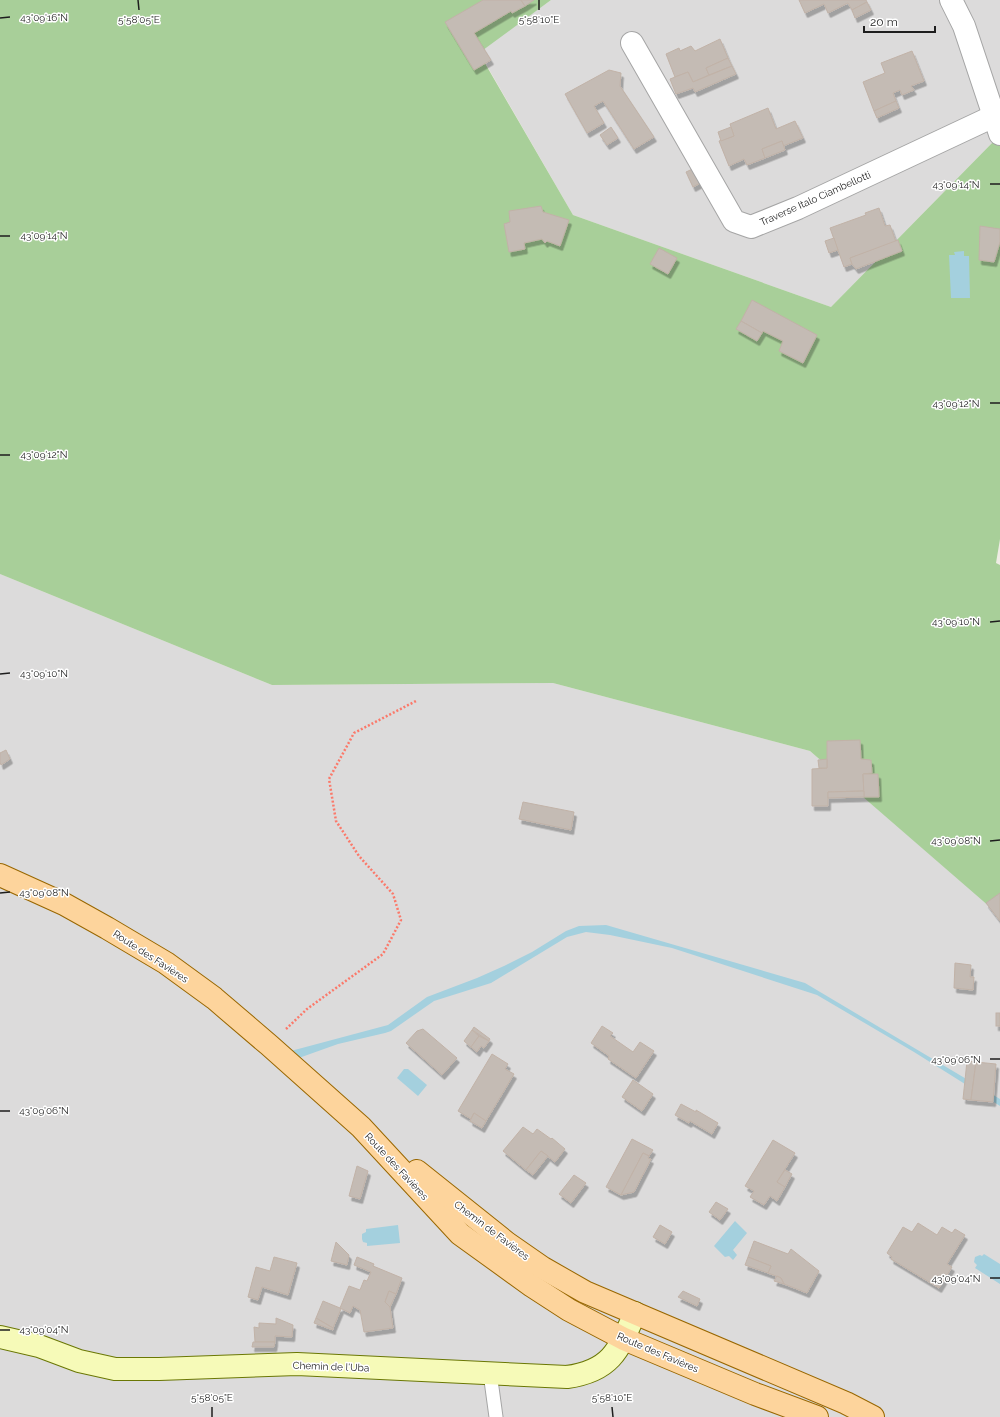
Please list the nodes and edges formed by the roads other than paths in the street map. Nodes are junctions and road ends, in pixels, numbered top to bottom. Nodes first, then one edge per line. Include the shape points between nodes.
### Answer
1 (951, 0) edge
2 (632, 43) dead end
3 (997, 125) edge
4 (0, 875) edge
5 (361, 1127) junction
6 (635, 1313) junction
7 (0, 1337) edge
8 (624, 1339) junction
9 (490, 1372) junction
10 (496, 1417) edge
11 (817, 1417) edge
12 (874, 1417) edge

1 - 3 street via 964,26
2 - 3 street, Traverse Italo Ciambellotti via 734,221 751,227
4 - 5 main road, Route des Favières via 64,904 166,963 214,998
5 - 6 main road, Chemin de Favières via 507,1243 543,1268 585,1292
5 - 8 main road, Route des Favières via 460,1234 569,1310
6 - 8 street, Chemin de l'Uba
6 - 12 main road via 840,1400
7 - 9 street, Chemin de l'Uba via 115,1369 297,1364
8 - 9 street, Chemin de l'Uba via 604,1365 580,1375 567,1377
8 - 11 main road, Route des Favières
9 - 10 lane

